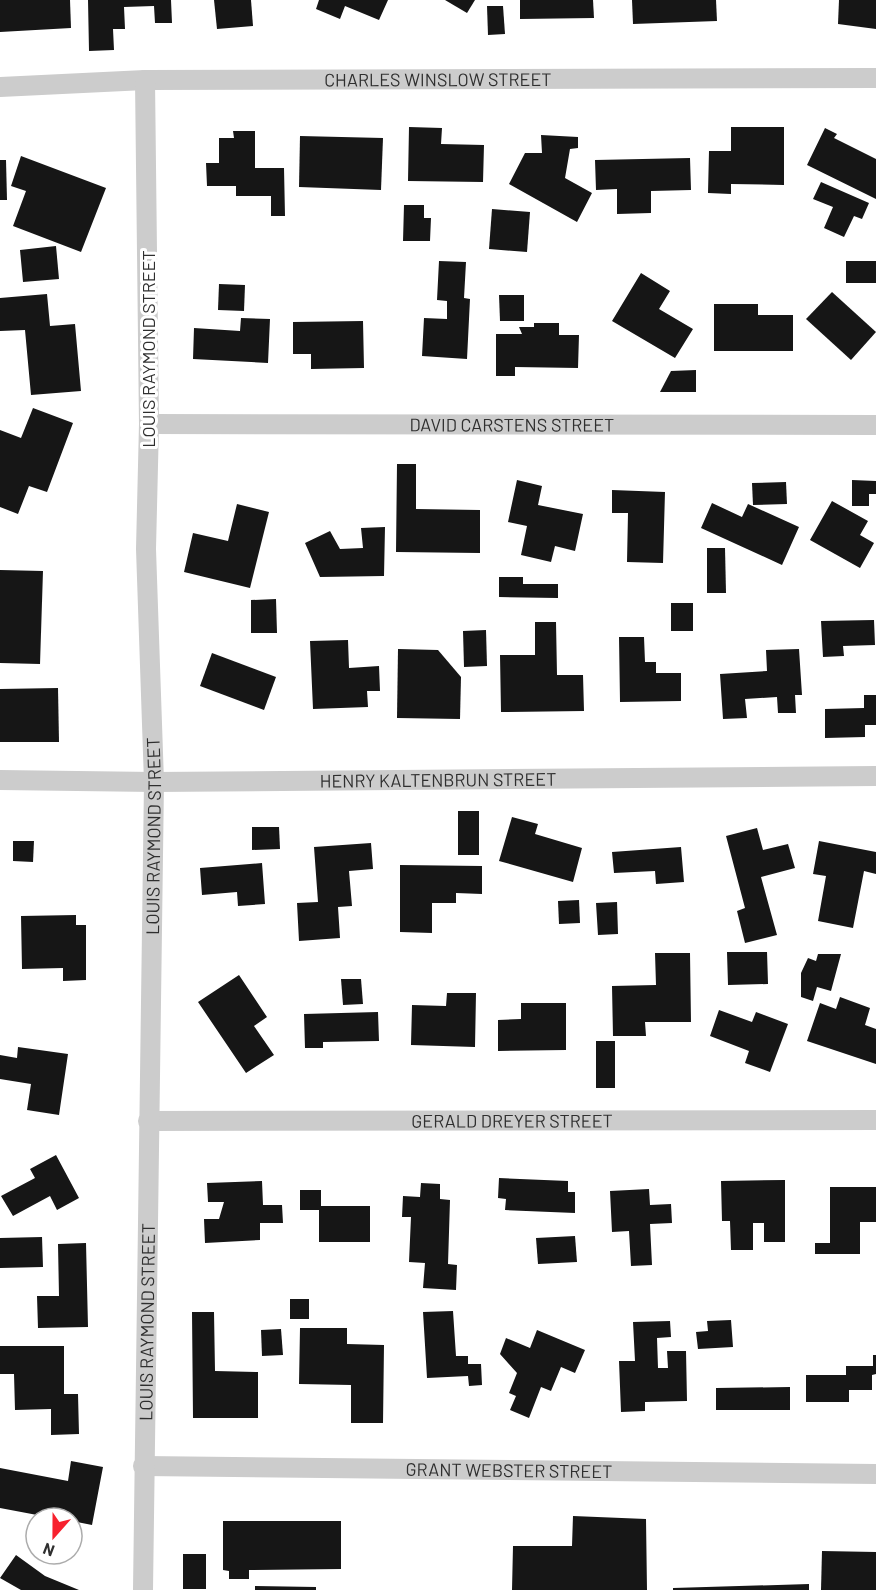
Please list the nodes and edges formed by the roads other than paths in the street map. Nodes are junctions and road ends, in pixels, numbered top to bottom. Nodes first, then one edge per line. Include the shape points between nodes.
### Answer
1 (876, 78) edge
2 (146, 80) junction
3 (0, 87) edge
4 (149, 424) junction
5 (876, 426) edge
6 (876, 776) edge
7 (0, 780) edge
8 (154, 782) junction
9 (876, 1120) edge
10 (148, 1121) junction
11 (143, 1466) junction
12 (876, 1474) edge
13 (143, 1590) edge

1 - 2 street, CHARLES WINSLOW STREET
2 - 3 street, CHARLES WINSLOW STREET
2 - 4 street, LOUIS RAYMOND STREET
4 - 5 street, DAVID CARSTENS STREET
4 - 8 street, LOUIS RAYMOND STREET via 146,549
6 - 8 street, HENRY KALTENBRUN STREET
7 - 8 street, HENRY KALTENBRUN STREET
8 - 10 street, LOUIS RAYMOND STREET
9 - 10 street, GERALD DREYER STREET
10 - 11 street, LOUIS RAYMOND STREET
11 - 12 street, GRANT WEBSTER STREET
11 - 13 street, LOUIS RAYMOND STREET

